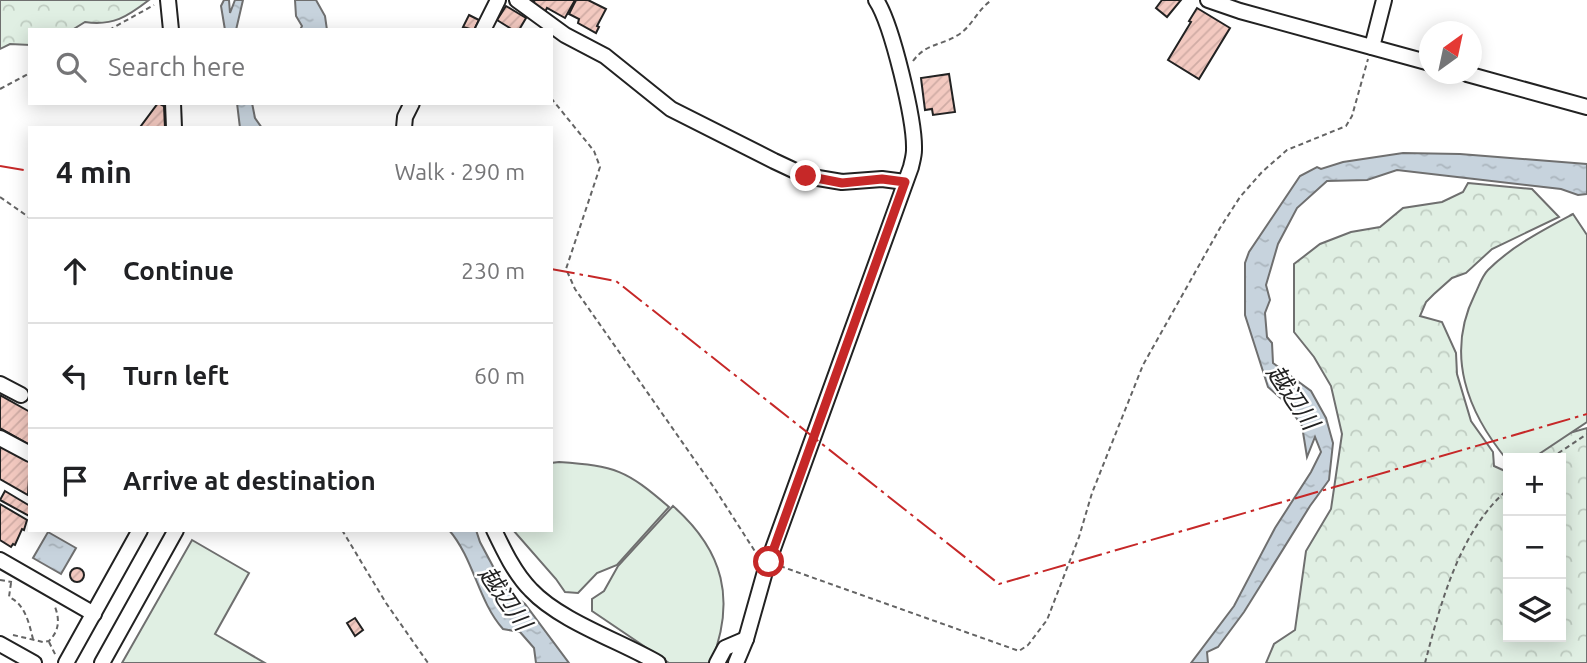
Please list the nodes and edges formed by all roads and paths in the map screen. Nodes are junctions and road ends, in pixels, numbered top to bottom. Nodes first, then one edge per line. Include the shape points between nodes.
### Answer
1 (163, 0) edge
2 (168, 0) edge
3 (498, 0) edge
4 (517, 0) edge
5 (876, 0) edge
6 (992, 0) edge
7 (1208, 0) edge
8 (1384, 0) edge
9 (112, 28) edge
10 (170, 28) edge
11 (484, 28) edge
12 (1372, 47) junction
13 (1419, 60) edge
14 (28, 74) edge
15 (1482, 78) edge
16 (901, 80) junction
17 (0, 89) edge
18 (553, 100) edge
19 (173, 105) edge
20 (411, 105) edge
21 (1587, 107) edge
22 (174, 126) edge
23 (404, 126) edge
24 (905, 182) junction
25 (0, 197) edge
26 (28, 217) edge
27 (0, 384) edge
28 (21, 395) dead end
29 (1587, 434) edge
30 (0, 438) edge
31 (28, 453) edge
32 (1558, 453) edge
33 (1503, 493) edge
34 (139, 532) edge
35 (175, 532) edge
36 (343, 532) edge
37 (495, 532) edge
38 (0, 560) edge
39 (768, 565) junction
40 (0, 580) edge
41 (54, 605) dead end
42 (94, 614) junction
43 (4, 638) edge
44 (746, 639) junction
45 (33, 640) junction
46 (49, 641) junction
47 (50, 660) dead end
48 (60, 660) edge
49 (34, 663) edge
50 (102, 663) edge
51 (428, 663) edge
52 (658, 663) edge
53 (717, 663) edge
54 (736, 663) edge
55 (1425, 663) edge

1 - 9 path
2 - 10 street
3 - 11 street
4 - 24 street via 565,35 605,55 671,109 774,161 806,176 842,183
5 - 16 street
6 - 16 path via 958,35 920,52
7 - 12 street
8 - 12 street
12 - 13 street
12 - 39 path via 1346,126 1287,150 1262,172 1240,197 1183,293 1143,365 1046,620 1028,645 1019,651
14 - 17 path
15 - 21 street
16 - 24 street via 914,152
18 - 39 path via 594,150 600,167 566,269 575,289
19 - 22 street
20 - 23 street
24 - 39 street
25 - 26 path
27 - 28 street
29 - 32 path
30 - 31 street
33 - 55 path via 1463,548
34 - 42 street
35 - 50 street
36 - 51 path
37 - 52 street via 531,591 565,615
38 - 42 street
39 - 44 street
40 - 45 path via 11,582 9,597 18,600
41 - 46 path via 57,629
42 - 48 street
43 - 45 path
43 - 49 street
44 - 53 street via 725,648
44 - 54 street
45 - 46 path
46 - 48 path
47 - 48 path

